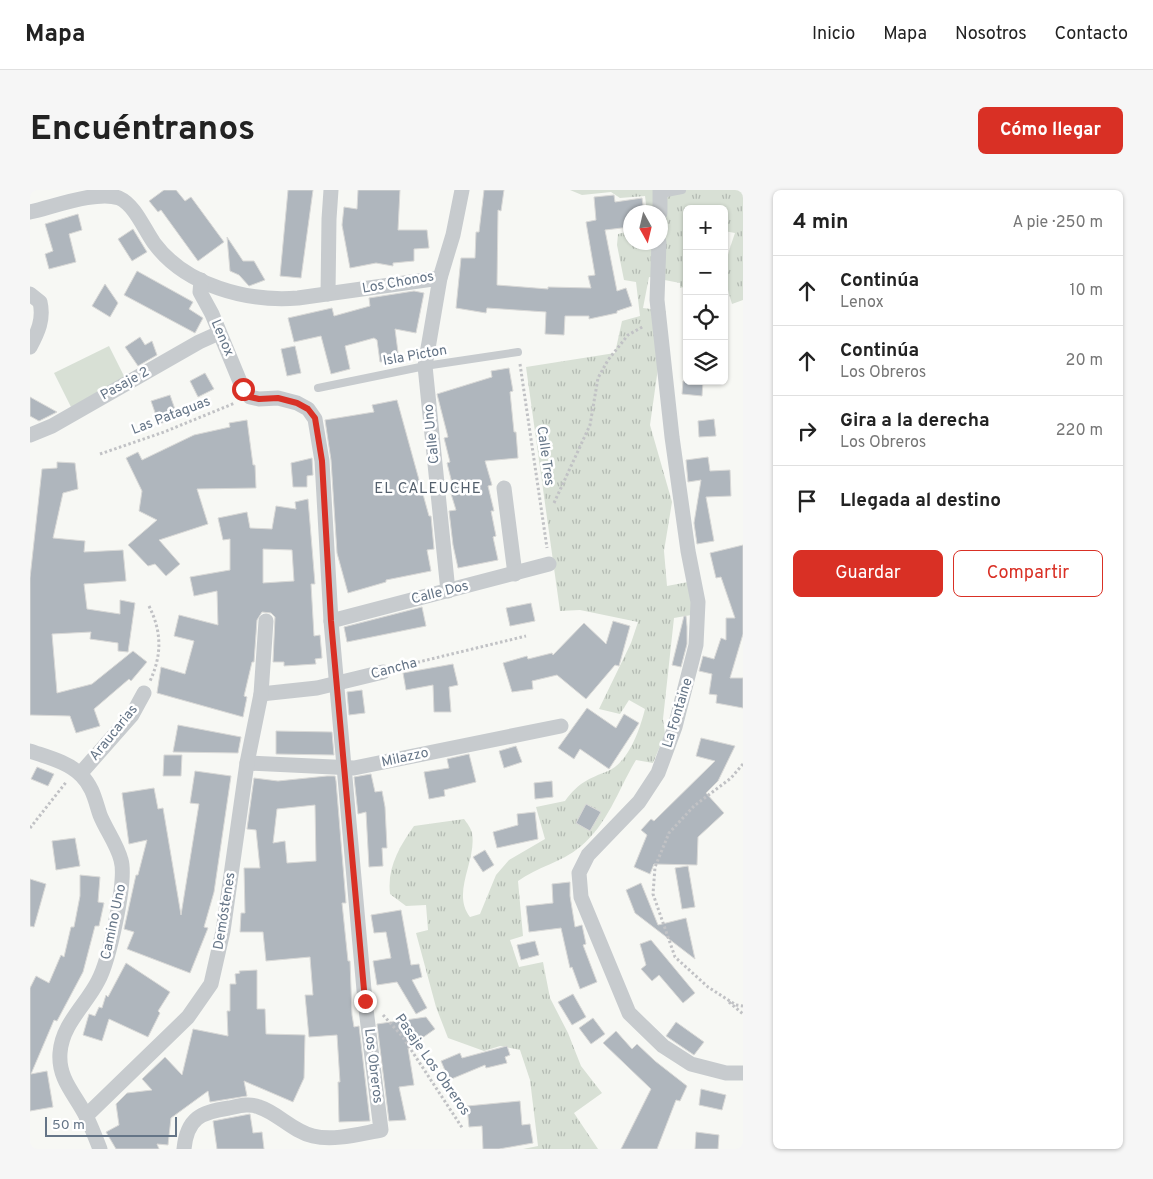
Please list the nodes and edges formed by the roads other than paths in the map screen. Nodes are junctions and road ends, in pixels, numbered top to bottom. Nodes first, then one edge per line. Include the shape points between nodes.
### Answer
1 (331, 190) edge
2 (462, 190) edge
3 (682, 190) edge
4 (661, 192) edge
5 (660, 205) edge
6 (30, 212) edge
7 (659, 250) edge
8 (440, 278) junction
9 (200, 280) junction
10 (30, 294) edge
11 (328, 294) junction
12 (219, 333) junction
13 (30, 347) edge
14 (518, 352) road end
15 (425, 366) junction
16 (318, 388) dead end
17 (278, 398) joint
18 (30, 435) edge
19 (504, 488) dead end
20 (549, 564) road end
21 (515, 574) junction
22 (448, 591) junction
23 (266, 621) dead end
24 (331, 621) junction
25 (382, 672) road end
26 (337, 684) junction
27 (144, 693) road end
28 (261, 694) junction
29 (562, 726) dead end
30 (30, 751) edge
31 (247, 763) junction
32 (344, 769) junction
33 (78, 772) junction
34 (743, 1074) edge
35 (86, 1116) junction
36 (100, 1149) edge
37 (184, 1149) edge

1 - 11 street
2 - 8 street, Los Chonos
3 - 4 lane
4 - 5 street
6 - 9 street via 94,196 120,198 165,255
7 - 34 street, La Fontaine via 657,300 672,437 698,602 696,645 675,727 658,773 639,802 588,855 579,872 581,897 629,1013 663,1046 691,1064
8 - 11 street, Los Chonos
8 - 15 street, Calle Uno
9 - 11 street via 248,296 280,299
9 - 12 street, Lenox via 200,292
10 - 13 street via 40,302 42,312 42,320
12 - 17 street, Lenox via 243,389 250,397
12 - 18 street, Pasaje 2 via 52,426
14 - 15 lane, Isla Picton
15 - 16 lane, Isla Picton
15 - 22 street, Calle Uno
17 - 24 street, Los Obreros via 297,403 315,418 322,461
19 - 21 street
20 - 21 street, Calle Dos
21 - 22 street, Calle Dos
22 - 24 street, Calle Dos
23 - 28 street, Demóstenes
24 - 26 street, Los Obreros
25 - 26 street, Cancha
26 - 28 street, Cancha
26 - 32 street, Los Obreros
27 - 33 street, Araucarias via 132,715
28 - 31 street, Demóstenes
29 - 32 street, Milazzo
30 - 33 street, Camino Uno
31 - 32 street, Milazzo
31 - 35 street, Demóstenes via 223,931 211,984 188,1017
32 - 37 street, Los Obreros via 365,1001 381,1130 334,1138 312,1136 267,1110 247,1104 208,1111 200,1116 187,1131
33 - 35 street, Camino Uno via 93,790 100,815 121,859 124,875 98,981 62,1040 60,1073
35 - 36 street

